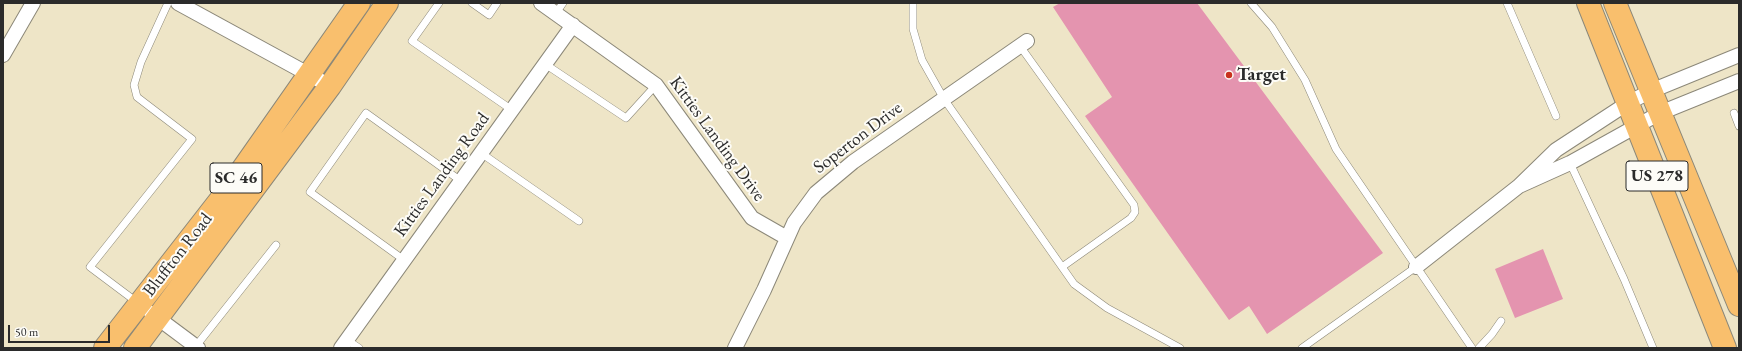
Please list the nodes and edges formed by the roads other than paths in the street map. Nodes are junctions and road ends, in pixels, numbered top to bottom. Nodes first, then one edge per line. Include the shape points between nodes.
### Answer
1 (33, 3) edge
2 (168, 3) edge
3 (178, 3) edge
4 (359, 3) edge
5 (388, 3) edge
6 (439, 3) edge
7 (472, 3) edge
8 (497, 3) edge
9 (541, 3) edge
10 (913, 3) edge
11 (1251, 3) edge
12 (1507, 3) edge
13 (1588, 3) edge
14 (1615, 3) edge
15 (559, 8) edge
16 (573, 25) junction
17 (1023, 44) joint
18 (3, 55) edge
19 (1739, 55) edge
20 (545, 64) junction
21 (308, 75) junction
22 (1739, 80) edge
23 (656, 85) junction
24 (330, 86) junction
25 (1651, 91) junction
26 (944, 99) junction
27 (1628, 104) junction
28 (512, 110) junction
29 (1660, 113) junction
30 (1734, 113) dead end
31 (1556, 116) dead end
32 (1637, 126) junction
33 (1739, 126) edge
34 (481, 152) junction
35 (1570, 163) junction
36 (461, 181) junction
37 (1519, 186) junction
38 (580, 221) dead end
39 (787, 238) junction
40 (276, 245) dead end
41 (404, 260) junction
42 (1062, 267) junction
43 (1416, 267) junction
44 (139, 304) junction
45 (1739, 305) edge
46 (158, 318) junction
47 (1501, 321) dead end
48 (344, 344) edge
49 (197, 347) edge
50 (105, 348) edge
51 (135, 348) edge
52 (359, 348) edge
53 (735, 348) edge
54 (1180, 348) edge
55 (1302, 348) edge
56 (1472, 348) edge
57 (1479, 348) edge
58 (1653, 348) edge
59 (1726, 348) edge

1 - 18 street
2 - 44 lane via 141,62 134,85 137,97 192,139 90,267
3 - 21 street
4 - 21 main road, Bluffton Road / SC 46
5 - 24 main road, Bluffton Road / SC 46
6 - 28 lane via 412,41
7 - 8 lane via 489,15
9 - 15 street, Kitties Landing Drive
10 - 26 lane via 913,29 922,60
11 - 43 lane via 1272,27 1305,80 1336,149
12 - 31 lane
13 - 27 main road, US 278
14 - 25 main road, US 278
15 - 16 street, Kitties Landing Drive
16 - 20 street, Kitties Landing Road
16 - 23 street, Kitties Landing Drive
17 - 26 street, Soperton Drive
17 - 42 lane via 1134,205 1131,218
19 - 25 street
20 - 23 lane via 626,118
20 - 28 street, Kitties Landing Road
21 - 24 street
21 - 44 main road, Bluffton Road / SC 46 via 228,190
22 - 29 street
23 - 39 street, Kitties Landing Drive via 752,218
24 - 46 main road, Bluffton Road / SC 46
25 - 27 street
25 - 29 main road, US 278
26 - 39 street, Soperton Drive via 853,162 816,193 794,223
26 - 42 lane
27 - 32 main road, US 278
27 - 37 street via 1556,150
28 - 34 street, Kitties Landing Road
29 - 32 street
29 - 45 main road, US 278
30 - 33 lane
32 - 35 street
32 - 59 main road, US 278
34 - 36 street, Kitties Landing Road
34 - 38 lane
35 - 37 street
35 - 58 lane
36 - 41 street, Kitties Landing Road
36 - 41 lane via 366,113 310,192
37 - 43 street
39 - 53 street, Soperton Drive
40 - 49 lane
41 - 48 street, Kitties Landing Road
42 - 54 lane via 1074,284 1107,308
43 - 55 lane
43 - 56 lane
44 - 46 street
44 - 50 main road, Bluffton Road / SC 46
46 - 49 street
46 - 51 main road, Bluffton Road / SC 46
47 - 57 lane
48 - 52 lane

